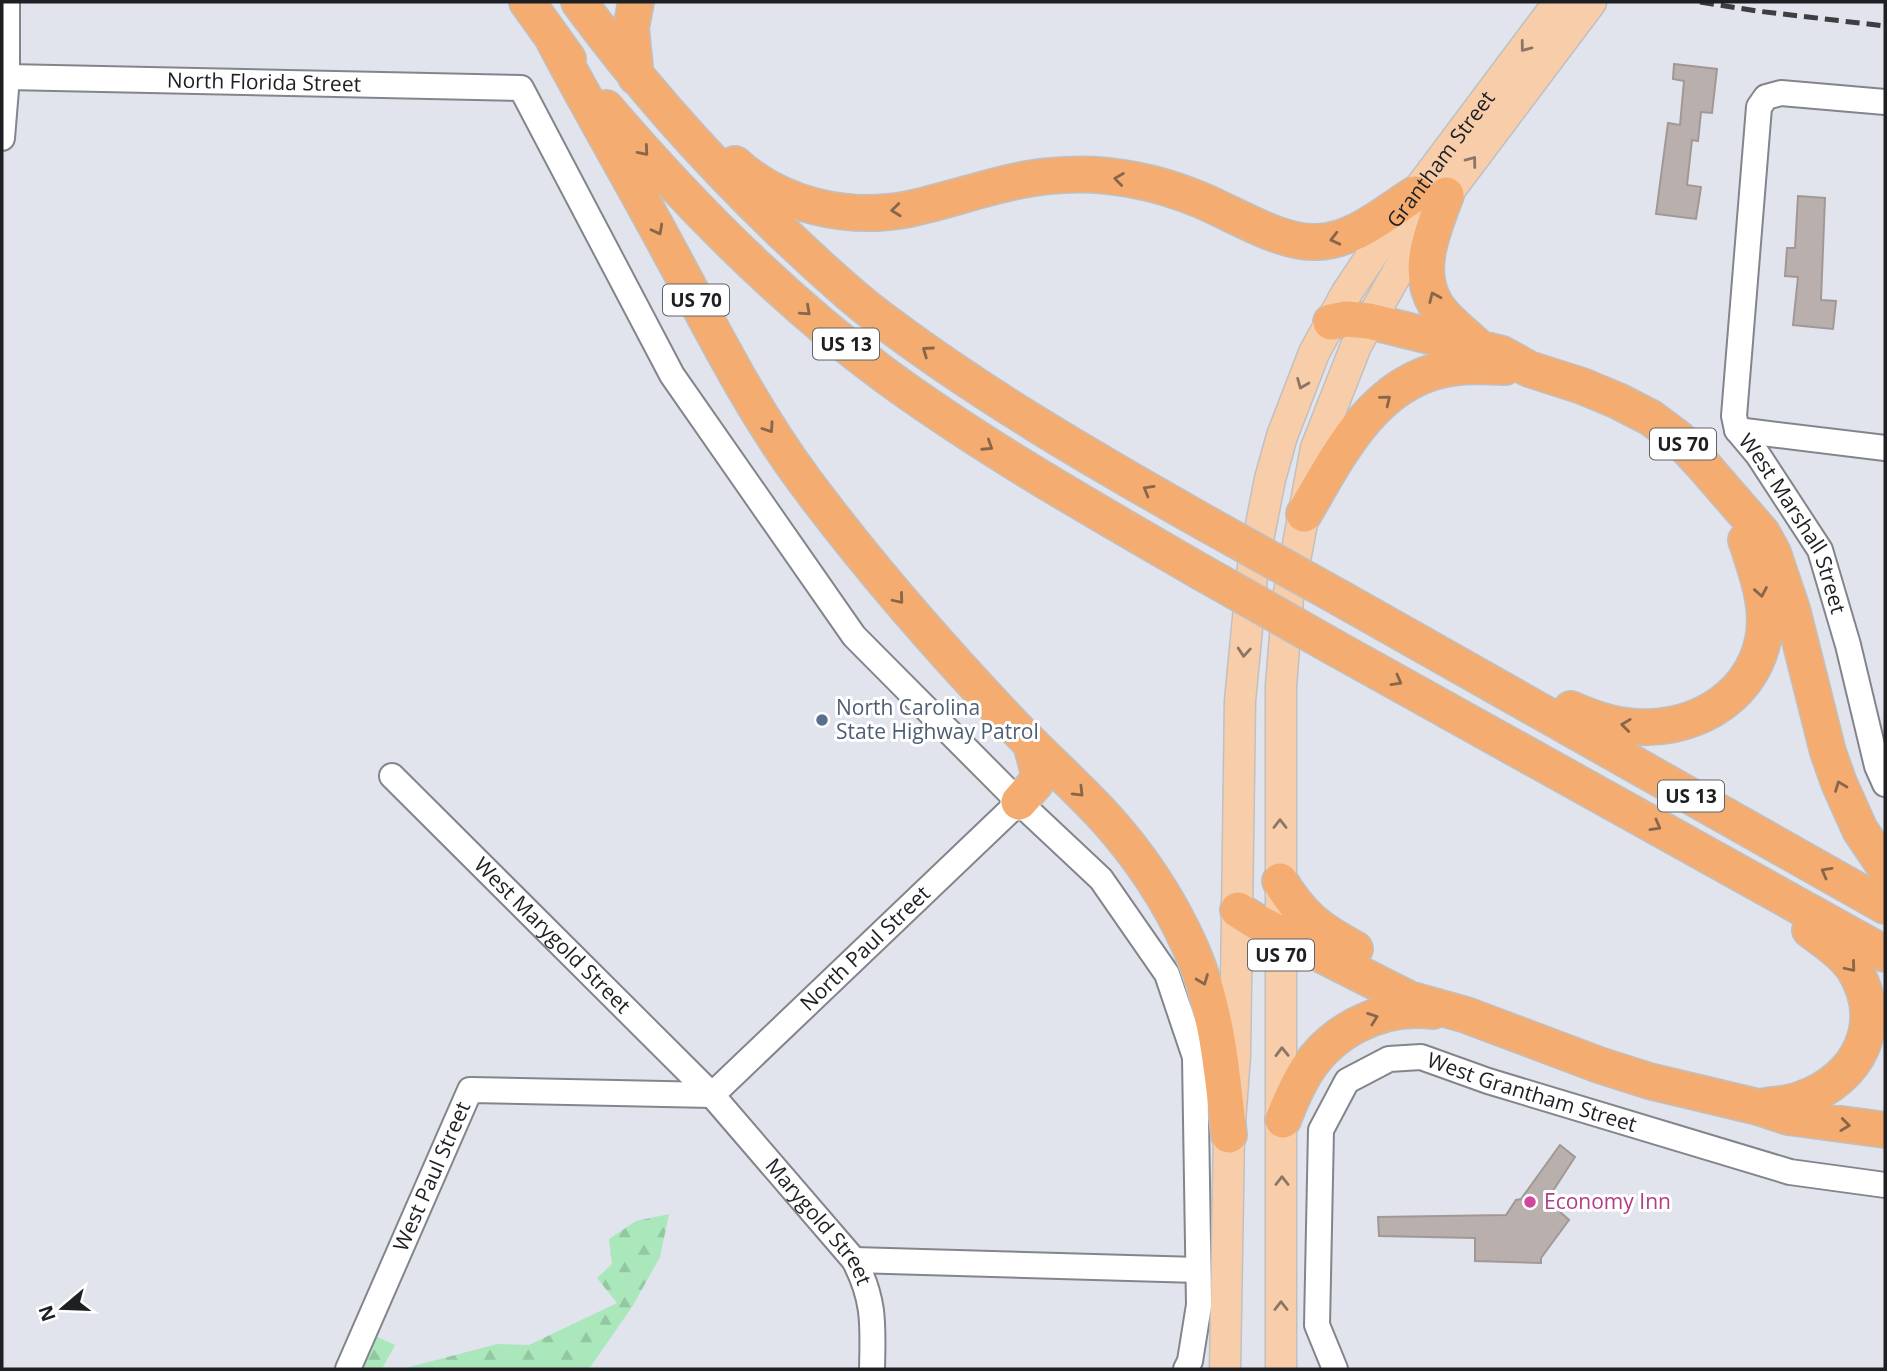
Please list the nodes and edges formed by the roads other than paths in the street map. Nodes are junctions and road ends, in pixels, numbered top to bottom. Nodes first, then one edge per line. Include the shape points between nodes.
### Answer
1 (7, 2) edge
2 (527, 2) edge
3 (579, 2) edge
4 (602, 2) edge
5 (619, 2) edge
6 (636, 2) edge
7 (1570, 9) edge
8 (554, 41) junction
9 (7, 77) junction
10 (636, 77) junction
11 (1885, 102) edge
12 (677, 125) junction
13 (2, 138) edge
14 (1431, 194) junction
15 (1368, 321) junction
16 (1331, 322) junction
17 (1478, 347) junction
18 (1529, 369) junction
19 (1737, 430) junction
20 (1885, 448) edge
21 (1734, 503) junction
22 (1304, 514) junction
23 (1497, 687) junction
24 (1031, 744) junction
25 (392, 776) dead end
26 (1885, 784) edge
27 (1019, 802) junction
28 (1885, 867) edge
29 (1280, 881) junction
30 (1765, 887) junction
31 (1885, 906) edge
32 (1238, 910) junction
33 (1281, 935) junction
34 (1885, 954) edge
35 (1466, 1015) junction
36 (712, 1095) junction
37 (1758, 1107) junction
38 (1283, 1120) junction
39 (1885, 1130) edge
40 (1229, 1135) junction
41 (1885, 1185) edge
42 (854, 1259) junction
43 (1198, 1270) junction
44 (348, 1369) edge
45 (872, 1369) edge
46 (1186, 1369) edge
47 (1225, 1369) edge
48 (1281, 1369) edge
49 (1335, 1369) edge

1 - 9 street
2 - 8 highway, US 13
3 - 10 highway, US 13
4 - 5 highway
6 - 10 highway via 631,29
7 - 14 main road, Grantham Street
8 -> 24 highway, US 70 via 752,403 802,477 855,547
8 -> 30 highway, US 13, bridge via 607,109 732,245 884,374 1020,467
9 - 13 street
9 - 27 street, North Florida Street via 521,88 672,375 846,625
10 - 12 highway, US 13
11 - 19 street, West Marshall Street via 1782,93 1766,97 1759,107 1734,416
14 -> 12 highway via 1345,237 1312,243 1293,240 1169,189 1089,175 1036,177 908,209 863,213 819,208 777,192
23 -> 12 highway, US 13, bridge via 1054,436 983,390 871,311 758,209
14 - 15 main road, Grantham Street via 1415,241
14 - 16 main road, Grantham Street via 1359,273
17 -> 14 highway via 1436,305 1427,279
15 - 16 highway
15 - 17 highway
15 - 22 main road, Grantham Street via 1315,448
16 -> 32 main road, Grantham Street via 1282,436 1253,566 1240,701
17 - 18 highway
18 - 21 highway, US 70 via 1582,386 1651,418 1687,448
22 -> 18 highway via 1355,431 1396,391 1440,370 1464,366
19 - 20 street
19 - 26 street, West Marshall Street via 1820,550
21 -> 23 highway via 1757,574 1764,638 1749,676 1719,707 1675,724 1630,727
28 -> 21 highway via 1860,831 1839,783 1773,553 1762,533
29 -> 22 main road, US 70 via 1284,639
31 -> 23 highway, US 13
24 - 27 highway via 1040,774
24 -> 40 highway via 1127,843 1172,910 1192,950 1218,1035
25 - 36 street, West Marygold Street
27 - 36 street, North Paul Street
27 - 43 street via 1101,879 1167,974 1195,1057
29 - 33 main road, US 70
29 - 35 highway via 1295,906 1323,930 1433,990
30 - 34 highway, US 13
30 -> 37 highway via 1852,966 1871,1016 1867,1041 1841,1077 1801,1100
32 - 33 highway
32 - 40 main road, Grantham Street
33 - 35 highway via 1409,999
38 -> 33 main road, US 70
35 - 37 highway via 1649,1081
38 -> 35 highway via 1315,1059 1348,1029 1396,1011
36 - 42 street, Marygold Street
36 - 44 street, West Paul Street via 470,1090
37 -> 39 highway via 1788,1117
48 -> 38 main road, US 70
40 - 47 main road, Grantham Street
41 - 49 street, West Grantham Street via 1790,1172 1421,1057 1389,1059 1346,1081 1321,1130 1317,1325
42 - 43 street
42 - 45 street, Marygold Street via 866,1283 873,1314
43 - 46 street via 1199,1305

